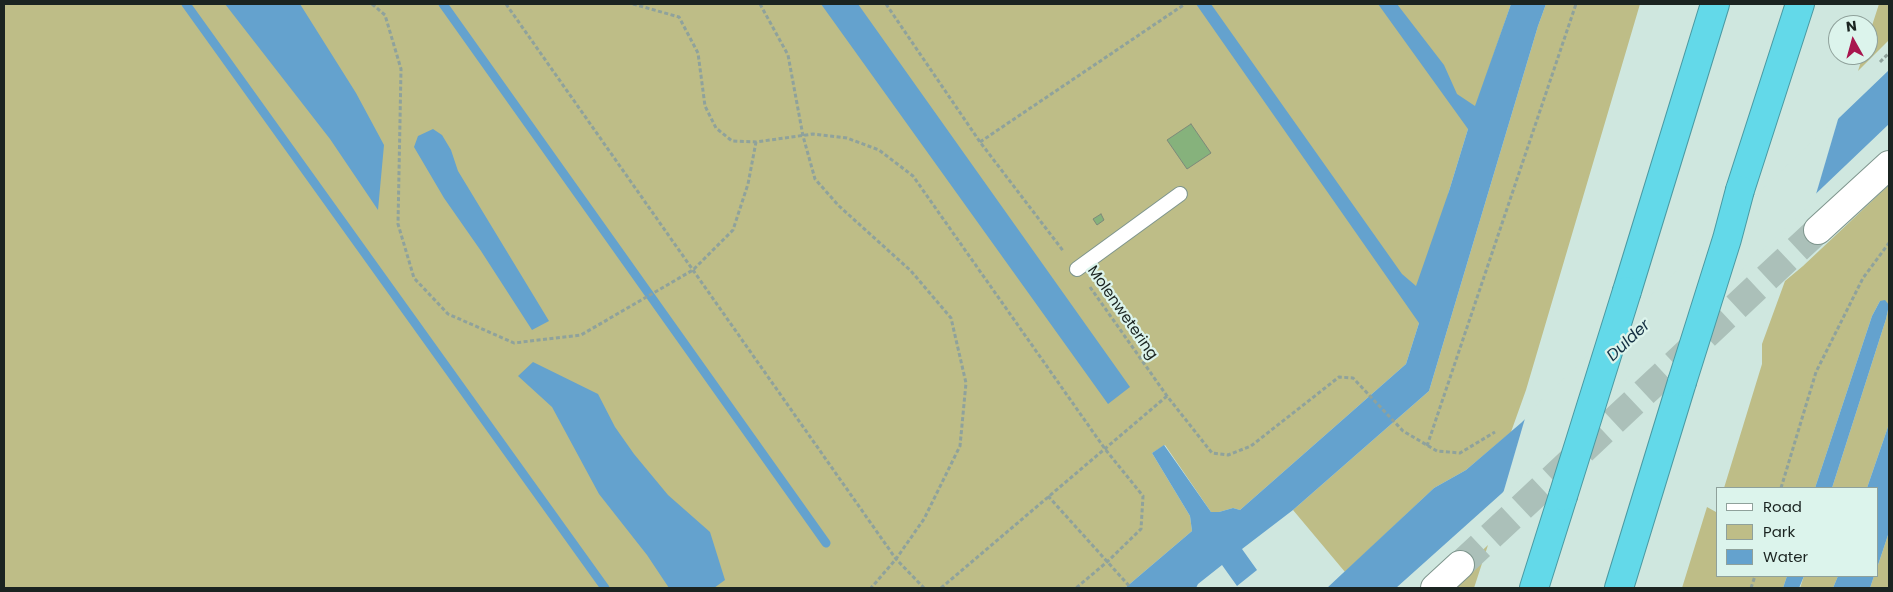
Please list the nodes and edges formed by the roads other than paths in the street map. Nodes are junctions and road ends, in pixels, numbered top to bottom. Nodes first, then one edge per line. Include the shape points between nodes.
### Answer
1 (1715, 4) edge
2 (1800, 4) edge
3 (1889, 165) edge
4 (1180, 194) dead end
5 (1818, 230) tunnel mouth
6 (1078, 269) road end
7 (1460, 565) tunnel mouth
8 (1435, 588) edge
9 (1534, 588) edge
10 (1619, 588) edge

1 - 9 highway, bridge
2 - 10 highway, bridge
3 - 5 street
4 - 6 lane
7 - 8 street

